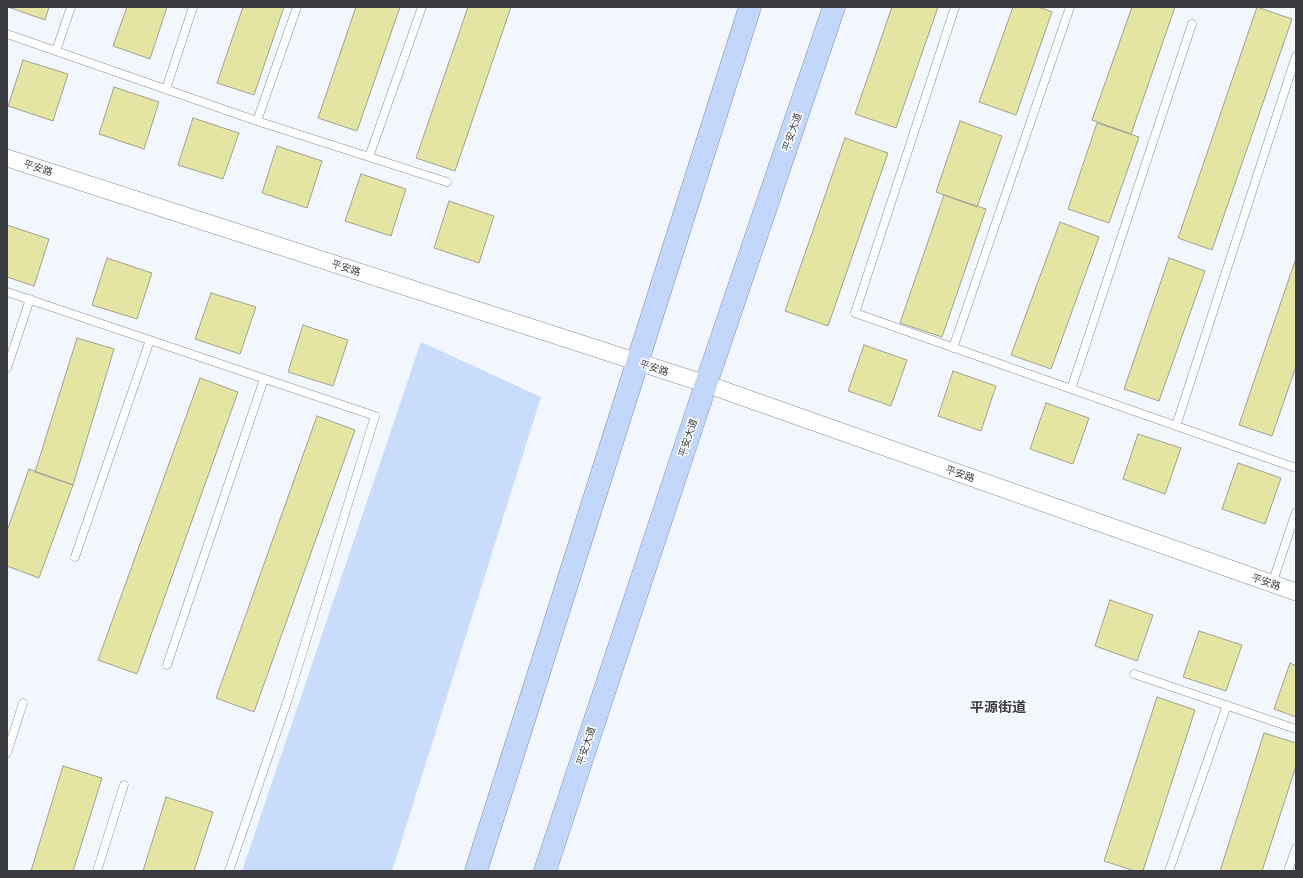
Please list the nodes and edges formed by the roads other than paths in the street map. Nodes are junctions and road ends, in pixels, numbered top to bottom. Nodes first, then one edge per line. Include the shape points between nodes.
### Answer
1 (71, 7) edge
2 (193, 7) edge
3 (297, 7) edge
4 (422, 7) edge
5 (750, 7) edge
6 (834, 7) edge
7 (955, 7) edge
8 (1070, 7) edge
9 (1192, 24) dead end
10 (7, 34) edge
11 (56, 51) junction
12 (1296, 56) edge
13 (166, 89) junction
14 (257, 121) junction
15 (370, 157) junction
16 (7, 158) edge
17 (448, 182) dead end
18 (7, 292) edge
19 (30, 299) junction
20 (150, 340) junction
21 (953, 348) junction
22 (637, 362) junction
23 (7, 368) edge
24 (264, 379) junction
25 (706, 384) junction
26 (1071, 389) junction
27 (1176, 426) junction
28 (1296, 468) edge
29 (1296, 512) edge
30 (75, 557) dead end
31 (1272, 584) junction
32 (1296, 592) edge
33 (167, 665) dead end
34 (1134, 674) dead end
35 (23, 703) dead end
36 (1227, 705) junction
37 (1296, 729) edge
38 (7, 753) edge
39 (124, 785) dead end
40 (1296, 848) edge
41 (97, 871) edge
42 (229, 871) edge
43 (476, 871) edge
44 (545, 871) edge
45 (1169, 871) edge
46 (1288, 871) edge

1 - 11 lane
2 - 13 lane
3 - 14 lane
4 - 15 lane
5 - 22 main road
6 - 25 main road, 平安大道
7 - 21 lane via 855,313
8 - 21 lane
9 - 26 lane
10 - 11 lane
11 - 13 lane
12 - 27 lane
13 - 14 lane
14 - 15 lane
15 - 17 lane
16 - 22 street, 平安路
18 - 19 lane
19 - 20 lane
19 - 23 lane
20 - 24 lane
20 - 30 lane
21 - 26 lane
22 - 25 street, 平安路
22 - 43 main road
24 - 33 lane
24 - 42 lane via 375,416 288,699
25 - 31 street, 平安路
25 - 44 main road, 平安大道
26 - 27 lane
27 - 28 lane
29 - 31 lane
31 - 32 street, 平安路
34 - 36 lane
35 - 38 lane
36 - 37 lane
36 - 45 lane
39 - 41 lane
40 - 46 lane

